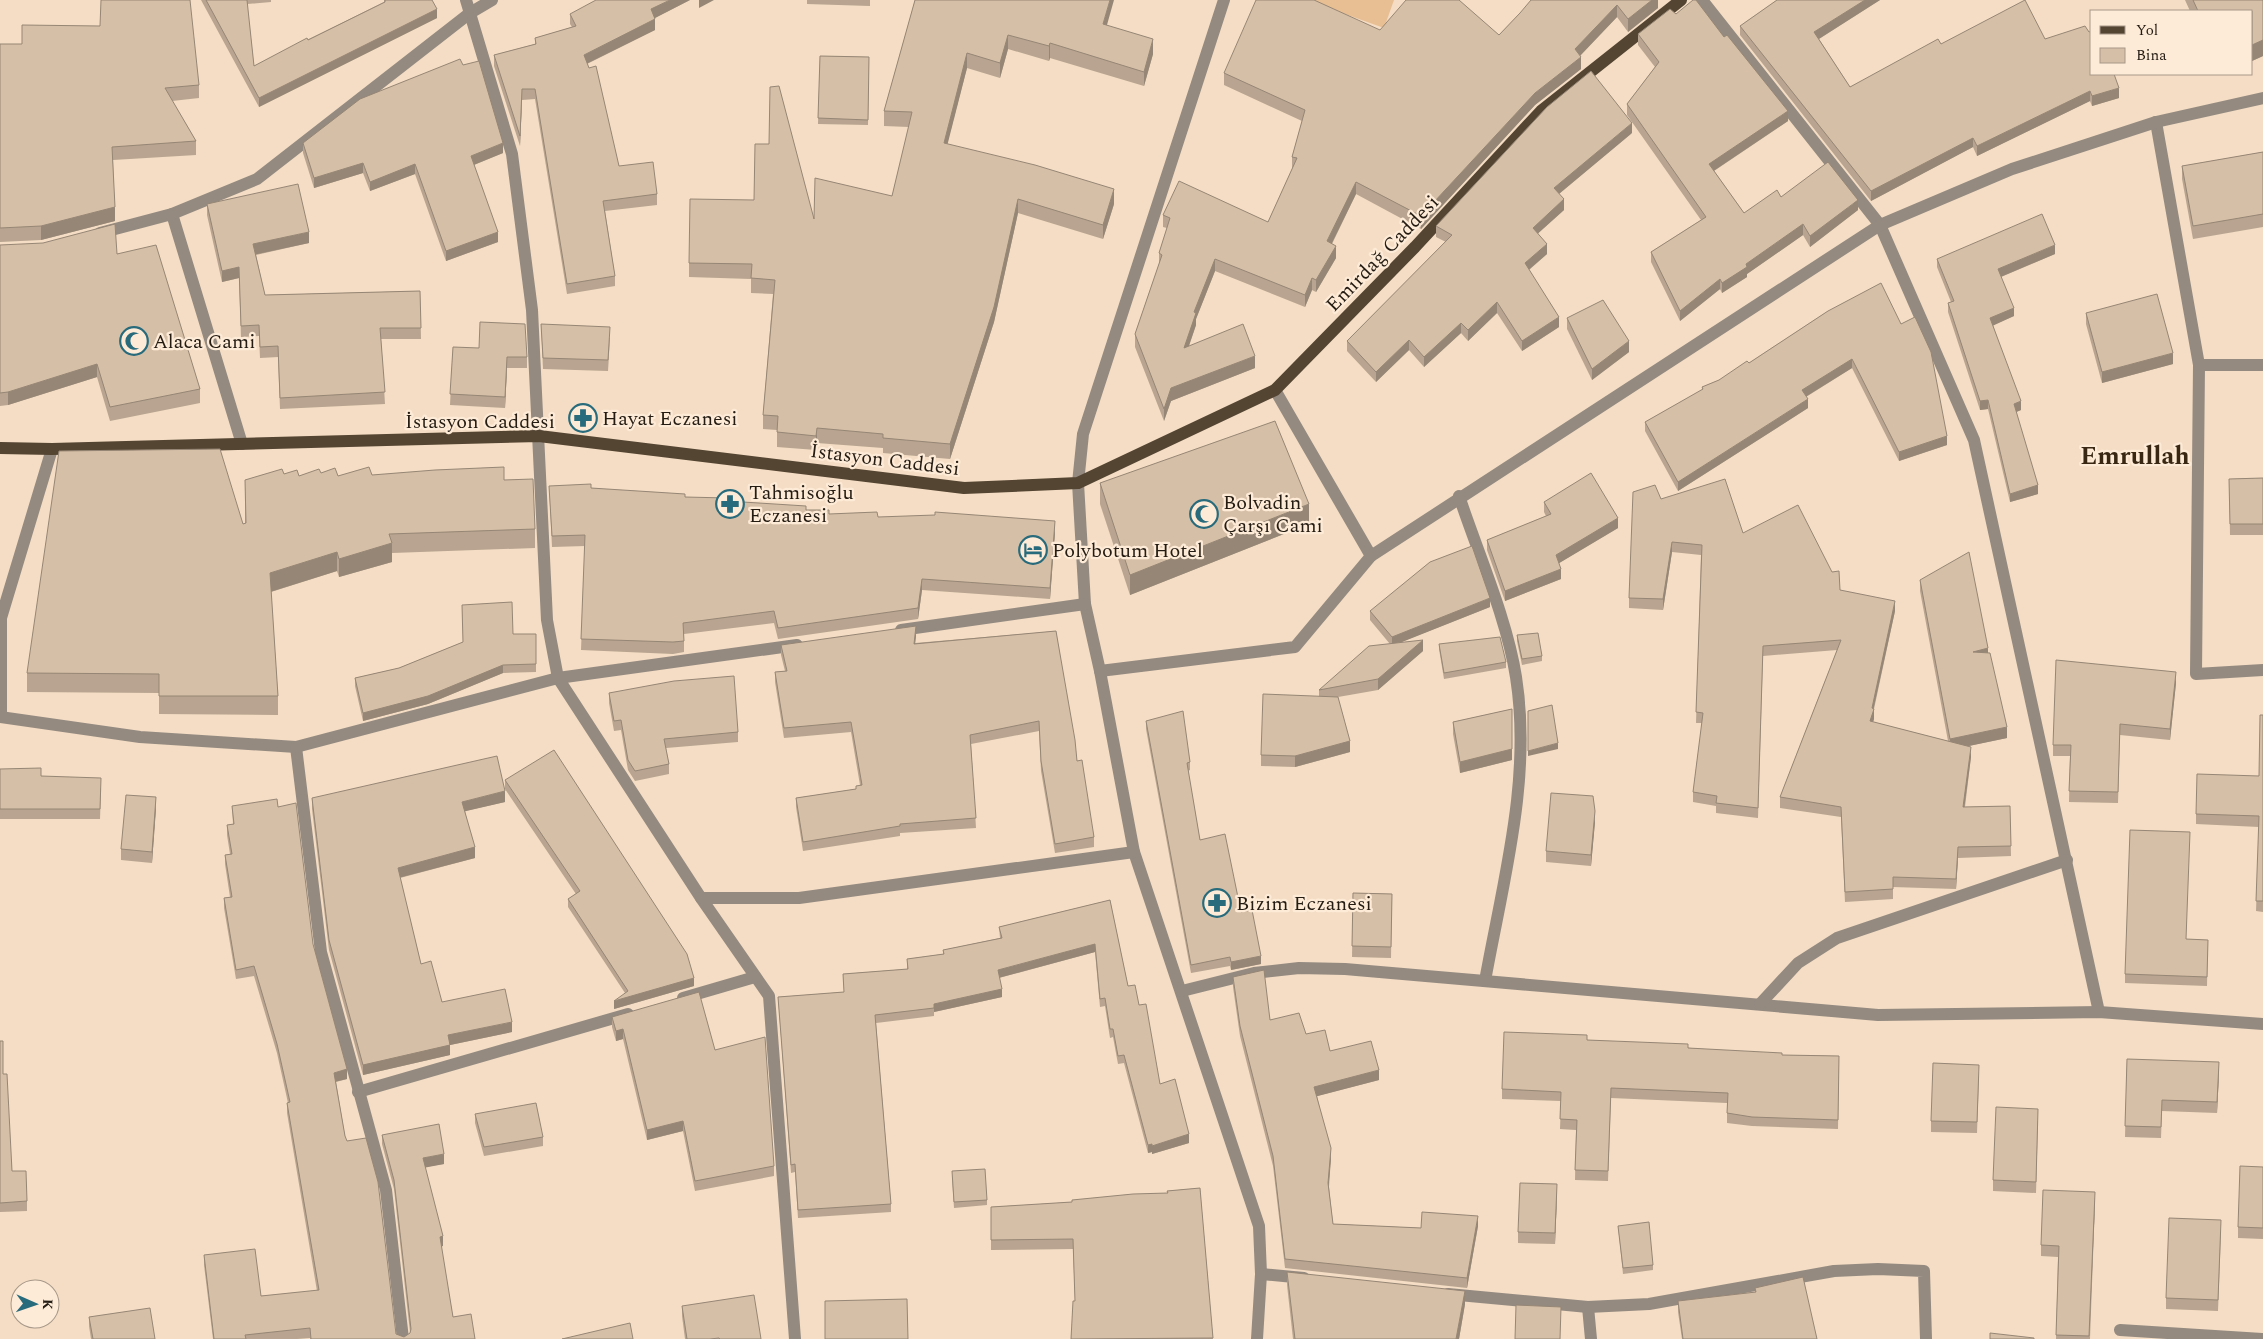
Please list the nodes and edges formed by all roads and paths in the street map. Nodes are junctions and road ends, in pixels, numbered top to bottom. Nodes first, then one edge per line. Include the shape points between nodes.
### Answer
1 (466, 0) edge
2 (492, 0) edge
3 (1224, 0) edge
4 (1681, 0) edge
5 (1702, 0) edge
6 (470, 13) junction
7 (2263, 98) edge
8 (2156, 122) junction
9 (172, 214) junction
10 (1880, 225) junction
11 (88, 236) edge
12 (2199, 365) junction
13 (2263, 365) edge
14 (1275, 390) junction
15 (539, 436) junction
16 (242, 444) junction
17 (0, 448) edge
18 (52, 449) junction
19 (1078, 483) junction
20 (1459, 496) junction
21 (1371, 556) junction
22 (1085, 604) junction
23 (1, 618) edge
24 (890, 632) edge
25 (812, 642) edge
26 (2263, 670) edge
27 (1100, 671) junction
28 (558, 678) junction
29 (0, 717) edge
30 (296, 747) junction
31 (1134, 852) junction
32 (2067, 860) junction
33 (701, 898) junction
34 (755, 977) junction
35 (1485, 981) junction
36 (1182, 991) junction
37 (672, 1002) edge
38 (1760, 1004) junction
39 (644, 1010) edge
40 (2099, 1012) junction
41 (2263, 1024) edge
42 (358, 1092) junction
43 (1262, 1274) junction
44 (1320, 1280) edge
45 (1436, 1293) edge
46 (1588, 1307) junction
47 (2120, 1330) dead end
48 (403, 1339) edge
49 (794, 1339) edge
50 (1258, 1339) edge
51 (1591, 1339) edge
52 (1926, 1339) edge
53 (2262, 1339) edge

1 - 6 street
2 - 6 street
3 - 19 street via 1083,434
4 - 14 main road, Emirdağ Caddesi via 1541,111 1415,247
5 - 10 street
6 - 9 street via 256,179
6 - 15 street via 512,154 532,310
7 - 8 street
8 - 10 street via 2012,169
8 - 12 street
9 - 11 street
9 - 16 street
10 - 20 street
10 - 32 street via 1974,440
12 - 13 street
12 - 26 street via 2196,674
14 - 19 main road, Emirdağ Caddesi
14 - 21 street
15 - 16 main road, İstasyon Caddesi
15 - 19 main road, İstasyon Caddesi via 964,488
15 - 28 street via 547,620
16 - 18 main road, İstasyon Caddesi
17 - 18 main road, İstasyon Caddesi
18 - 23 street
19 - 22 street
20 - 21 street
20 - 35 street via 1509,642 1520,713 1520,789
21 - 27 street via 1295,647
22 - 24 street
22 - 27 street
23 - 29 street
25 - 28 street
27 - 31 street
28 - 30 street
28 - 33 street
29 - 30 street via 140,737
30 - 42 street via 321,952
31 - 33 street via 798,898
31 - 36 street
32 - 38 street via 1837,938 1798,963
32 - 40 street
33 - 34 street
34 - 37 street
34 - 49 street via 769,996
35 - 36 street via 1299,968 1254,973
35 - 38 street
36 - 43 street via 1260,1226
38 - 40 street via 1878,1015
39 - 42 street
40 - 41 street
42 - 48 street via 386,1190
43 - 44 street
43 - 50 street
45 - 46 street
46 - 51 street
46 - 52 street via 1649,1304 1834,1271 1924,1271
47 - 53 street

